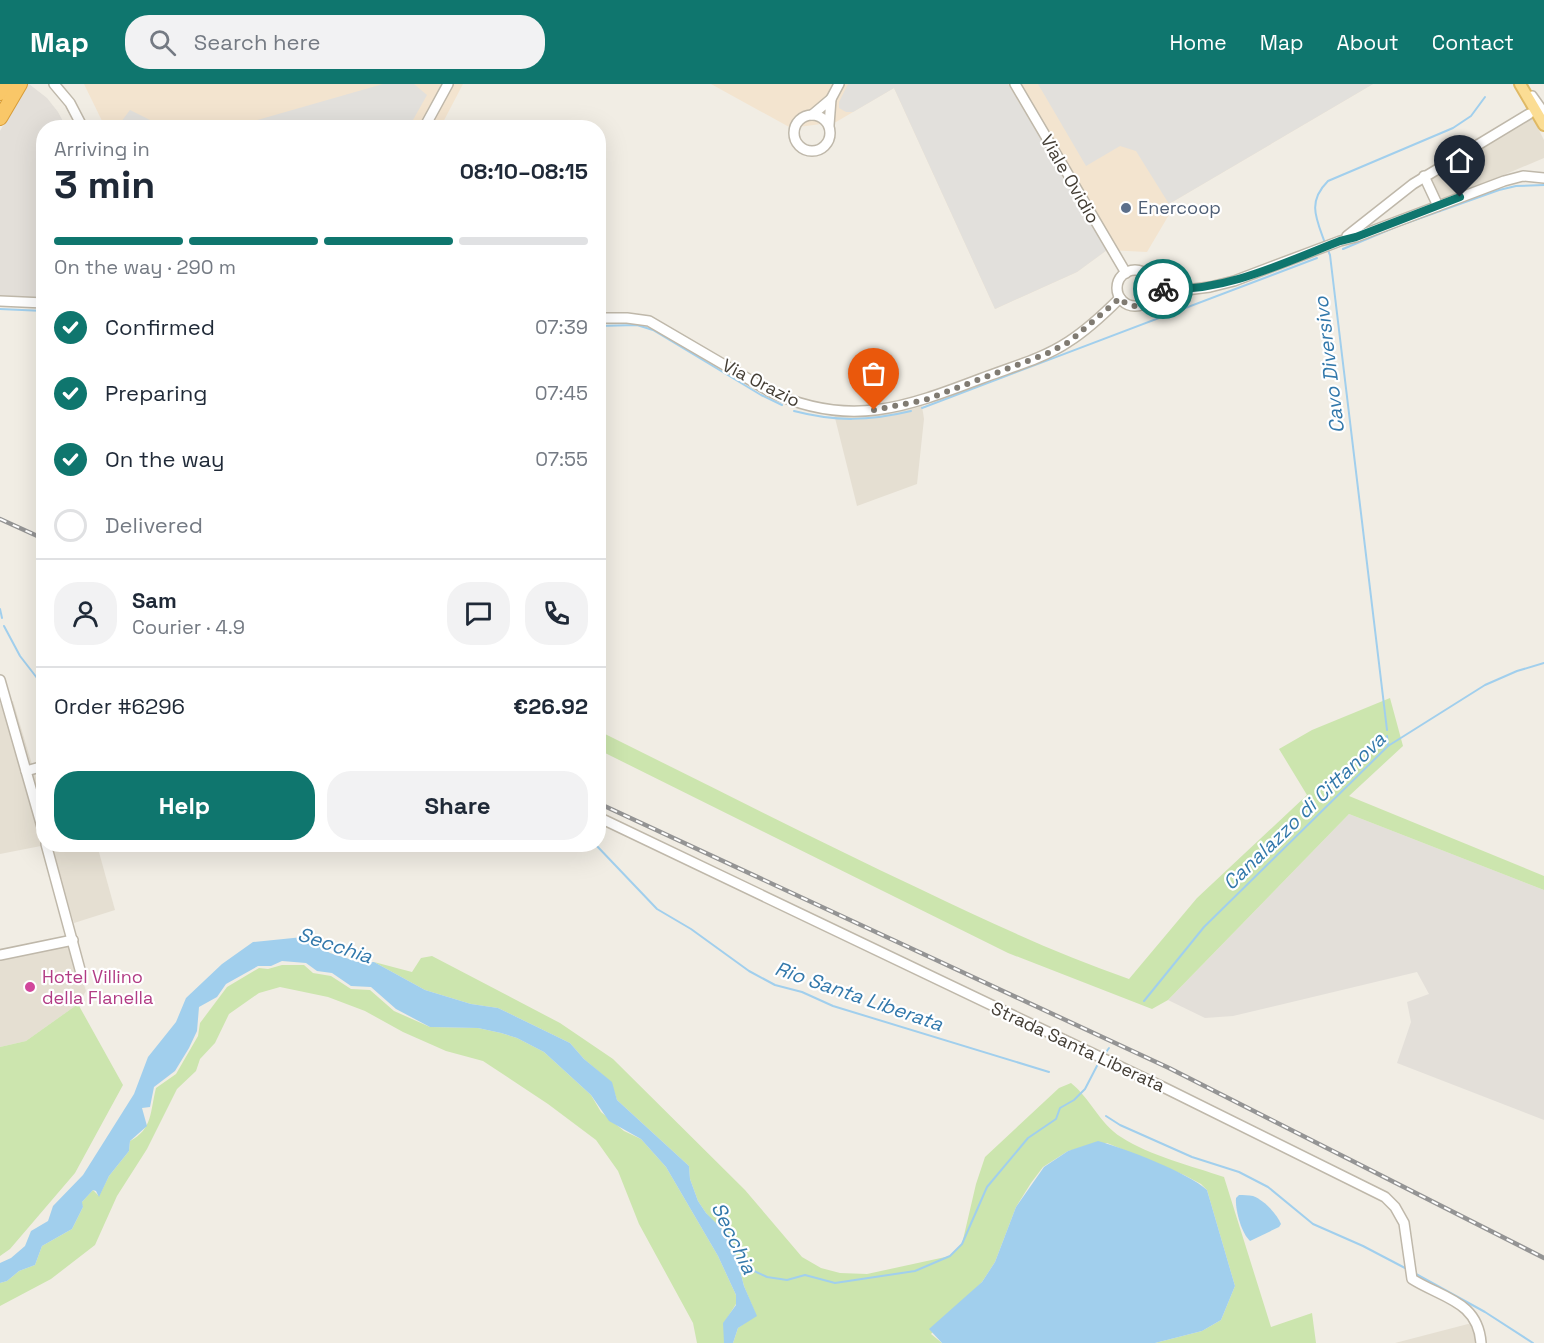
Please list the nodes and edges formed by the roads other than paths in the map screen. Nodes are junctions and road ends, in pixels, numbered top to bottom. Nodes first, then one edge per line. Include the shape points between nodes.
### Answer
1 (5, 84) edge
2 (20, 84) edge
3 (54, 84) edge
4 (448, 84) edge
5 (839, 84) edge
6 (1015, 84) edge
7 (1521, 85) edge
8 (0, 93) edge
9 (831, 99) junction
10 (1544, 113) edge
11 (1529, 114) dead end
12 (812, 115) junction
13 (0, 118) edge
14 (79, 120) edge
15 (428, 120) edge
16 (829, 125) junction
17 (1544, 125) edge
18 (1424, 176) junction
19 (1544, 178) edge
20 (1438, 206) junction
21 (1337, 242) junction
22 (1126, 273) junction
23 (1153, 289) junction
24 (1120, 298) junction
25 (0, 301) edge
26 (36, 303) edge
27 (606, 318) edge
28 (0, 680) edge
29 (36, 768) edge
30 (26, 771) junction
31 (36, 806) edge
32 (606, 822) edge
33 (48, 852) edge
34 (73, 940) junction
35 (0, 955) edge
36 (82, 977) dead end
37 (1481, 1343) edge

1 - 8 highway
2 - 13 highway
3 - 14 street
4 - 15 street
5 - 9 street
6 - 22 street, Viale Ovidio
7 - 10 street
7 - 17 main road
9 - 12 street
9 - 16 street
11 - 18 street
12 - 16 street via 822,117
12 - 16 street via 801,119 794,130 797,144 804,150 818,151 825,146 831,134
18 - 20 street
18 - 21 street
19 - 20 street via 1523,176 1504,181
20 - 21 street
21 - 23 street via 1210,287
22 - 23 street via 1136,270 1146,274
22 - 24 street via 1117,287
23 - 24 street via 1150,299 1140,306 1129,305
24 - 27 street, Via Orazio via 1069,342 1046,354 914,404 854,411 819,409 789,400 649,321
25 - 26 street
28 - 30 street
29 - 30 street
30 - 31 street
32 - 37 street, Strada Santa Liberata via 1385,1197 1404,1223 1412,1279 1469,1311 1478,1326
33 - 34 street
34 - 35 street
34 - 36 street

